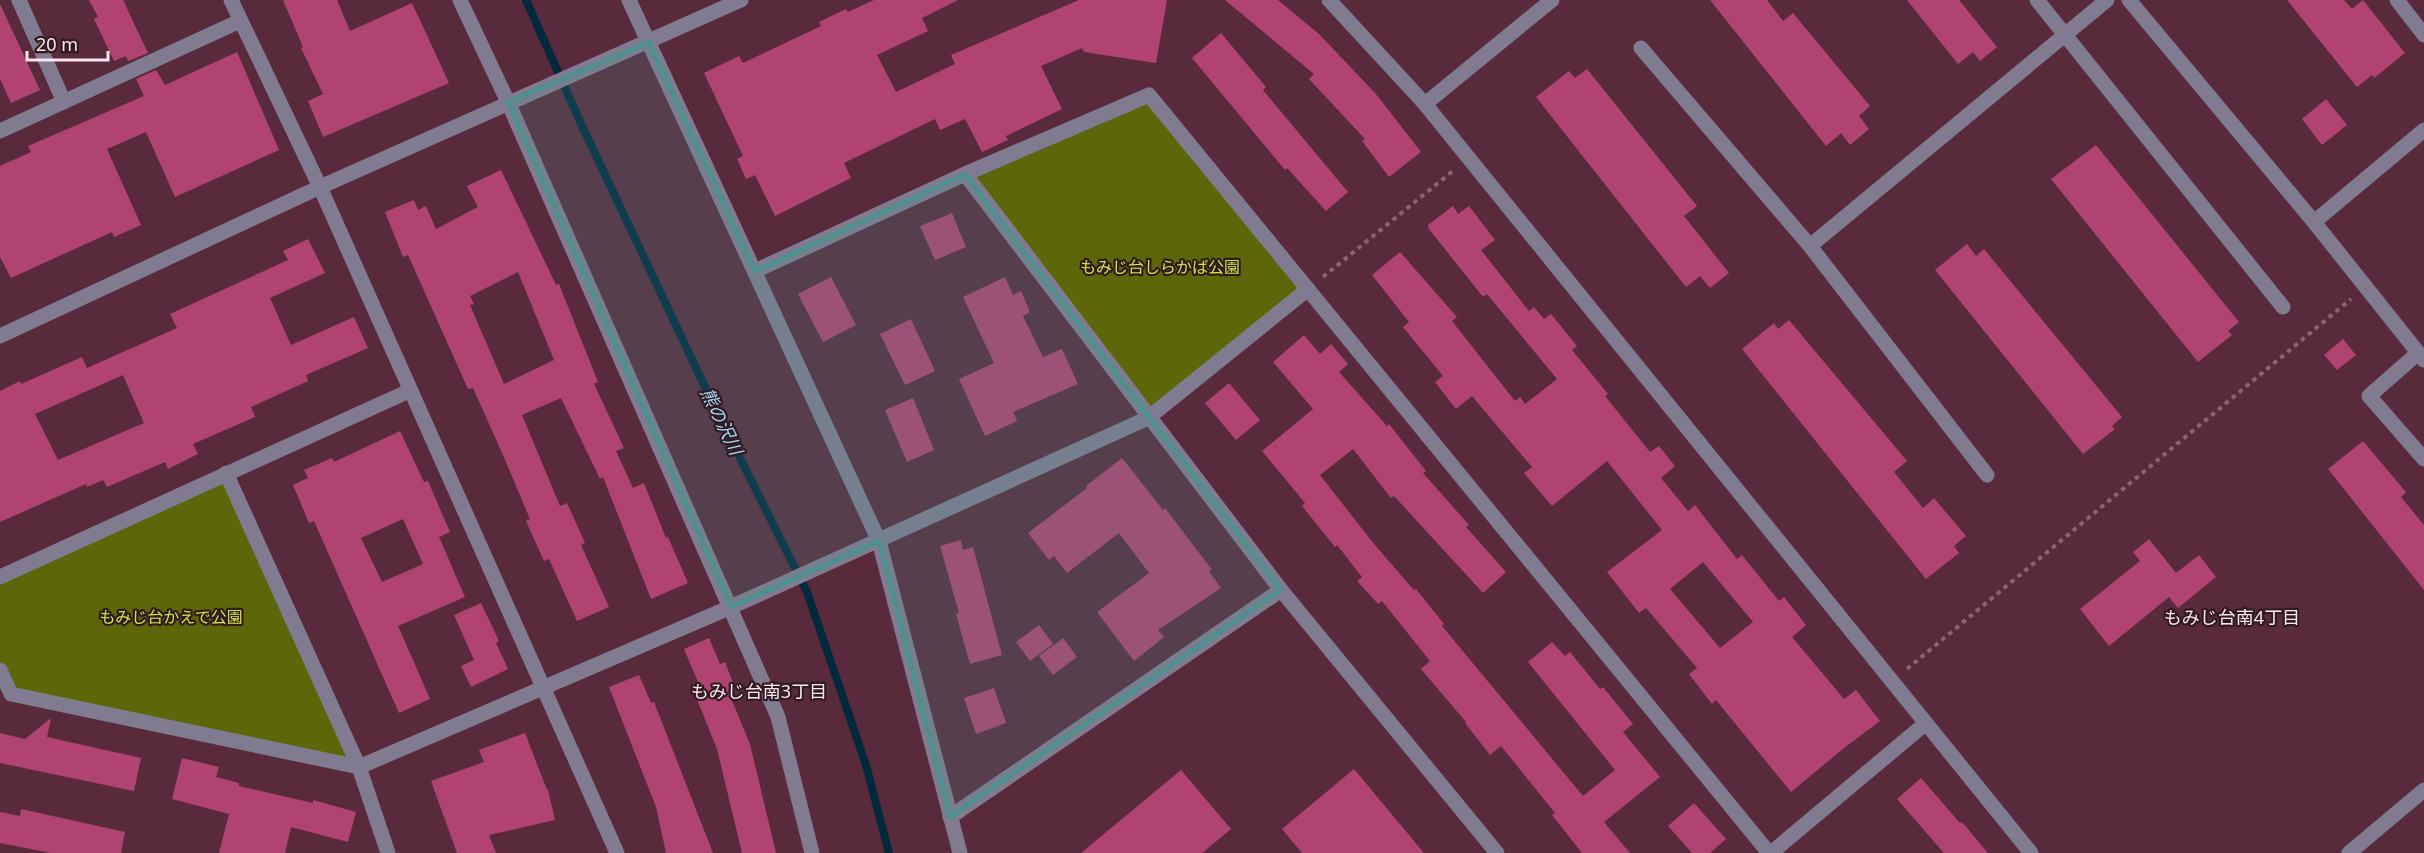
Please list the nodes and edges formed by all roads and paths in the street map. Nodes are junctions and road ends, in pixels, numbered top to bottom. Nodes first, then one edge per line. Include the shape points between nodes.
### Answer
1 (19, 0) edge
2 (231, 0) edge
3 (460, 0) edge
4 (629, 0) edge
5 (741, 0) edge
6 (1329, 0) edge
7 (1552, 0) edge
8 (2037, 0) edge
9 (2107, 0) edge
10 (2129, 0) edge
11 (2397, 0) edge
12 (240, 21) junction
13 (2065, 35) junction
14 (2424, 35) edge
15 (649, 42) junction
16 (1641, 48) dead end
17 (64, 102) junction
18 (508, 102) junction
19 (1425, 104) junction
20 (2424, 130) edge
21 (0, 131) edge
22 (1468, 158) junction
23 (964, 174) junction
24 (320, 188) junction
25 (2314, 222) junction
26 (1810, 246) junction
27 (755, 271) junction
28 (1308, 289) junction
29 (2356, 295) dead end
30 (2283, 307) dead end
31 (0, 336) edge
32 (2421, 357) edge
33 (409, 391) junction
34 (1148, 418) junction
35 (2424, 459) edge
36 (226, 473) junction
37 (1987, 475) dead end
38 (879, 541) junction
39 (0, 577) edge
40 (1281, 590) junction
41 (731, 607) junction
42 (0, 670) edge
43 (1893, 682) junction
44 (545, 688) junction
45 (1926, 723) junction
46 (359, 767) junction
47 (2424, 790) edge
48 (950, 818) junction
49 (388, 853) edge
50 (617, 853) edge
51 (812, 853) edge
52 (960, 853) edge
53 (1497, 853) edge
54 (1770, 853) edge
55 (2031, 853) edge
56 (2349, 853) edge

1 - 17 street
2 - 12 street
3 - 18 street
4 - 15 street
5 - 15 street
6 - 19 street
7 - 19 street
8 - 13 street
9 - 13 street
10 - 25 street
11 - 14 street
12 - 17 street
12 - 24 street
13 - 26 street
13 - 30 street
15 - 18 street
15 - 27 street
16 - 26 street
17 - 21 street
18 - 24 street
18 - 41 street
19 - 22 street
20 - 25 street
22 - 28 path
22 - 43 street
23 - 27 street
23 - 28 street via 1149,95
23 - 34 street
24 - 31 street
24 - 33 street
25 - 32 street
26 - 37 street
27 - 38 street
28 - 34 street
28 - 54 street
29 - 43 path
32 - 35 street via 2369,396
33 - 36 street
33 - 44 street
34 - 38 street
34 - 40 street
36 - 39 street
36 - 46 street
38 - 41 street
38 - 48 street
40 - 48 street
40 - 53 street
41 - 44 street
41 - 51 street via 778,717
42 - 46 street via 11,694
43 - 45 street
44 - 46 street
44 - 50 street
45 - 54 street
45 - 55 street
46 - 49 street
47 - 56 street
48 - 52 street

